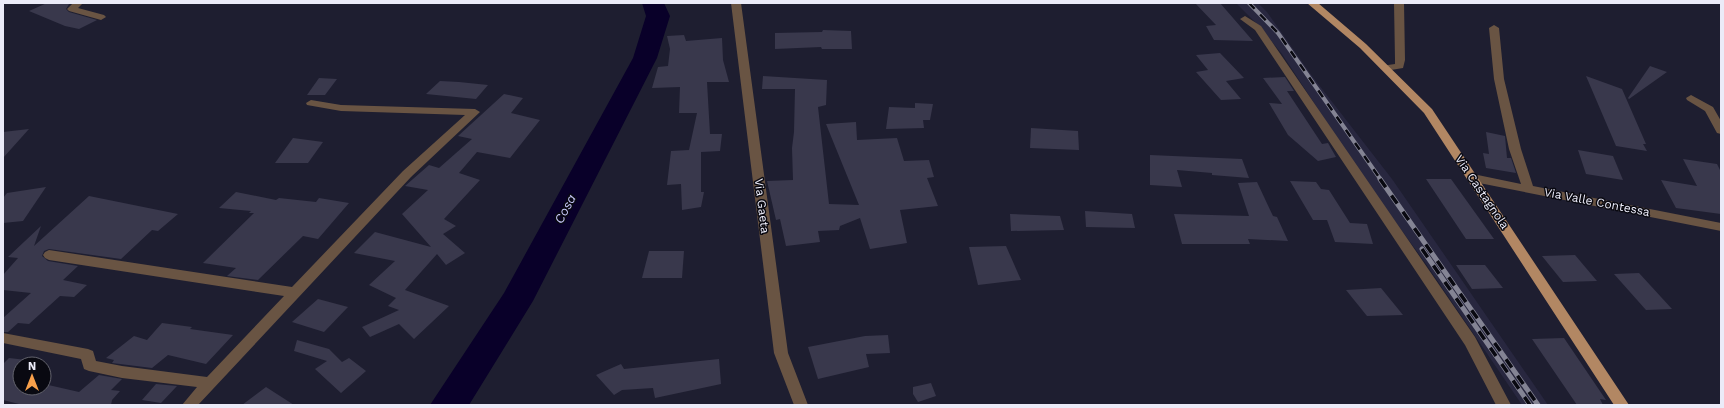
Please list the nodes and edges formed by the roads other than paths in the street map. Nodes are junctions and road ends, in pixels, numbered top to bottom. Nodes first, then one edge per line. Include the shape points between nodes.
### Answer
1 (78, 3) edge
2 (736, 3) edge
3 (1312, 3) edge
4 (1399, 3) edge
5 (101, 17) dead end
6 (1245, 19) dead end
7 (1494, 28) dead end
8 (1385, 68) junction
9 (1691, 98) dead end
10 (311, 103) dead end
11 (1721, 131) edge
12 (1473, 178) junction
13 (1528, 188) junction
14 (1720, 228) edge
15 (49, 255) dead end
16 (296, 292) junction
17 (3, 338) edge
18 (210, 383) junction
19 (190, 405) edge
20 (802, 405) edge
21 (1504, 405) edge
22 (1622, 405) edge

1 - 5 street via 72,9
2 - 20 street, Via Gaeta via 781,353
3 - 8 main road, Via Castagnola
4 - 8 street via 1402,58 1399,66
6 - 21 street via 1258,28 1470,341
7 - 13 street via 1502,93 1515,149
8 - 12 main road, Via Castagnola via 1428,111
9 - 11 street via 1709,109
10 - 16 street via 341,108 475,112 407,174
12 - 13 street, Via Valle Contessa
12 - 22 main road, Via Castagnola
13 - 14 street, Via Valle Contessa
15 - 16 street
16 - 18 street
17 - 18 street via 88,355 89,365 122,372
18 - 19 street

